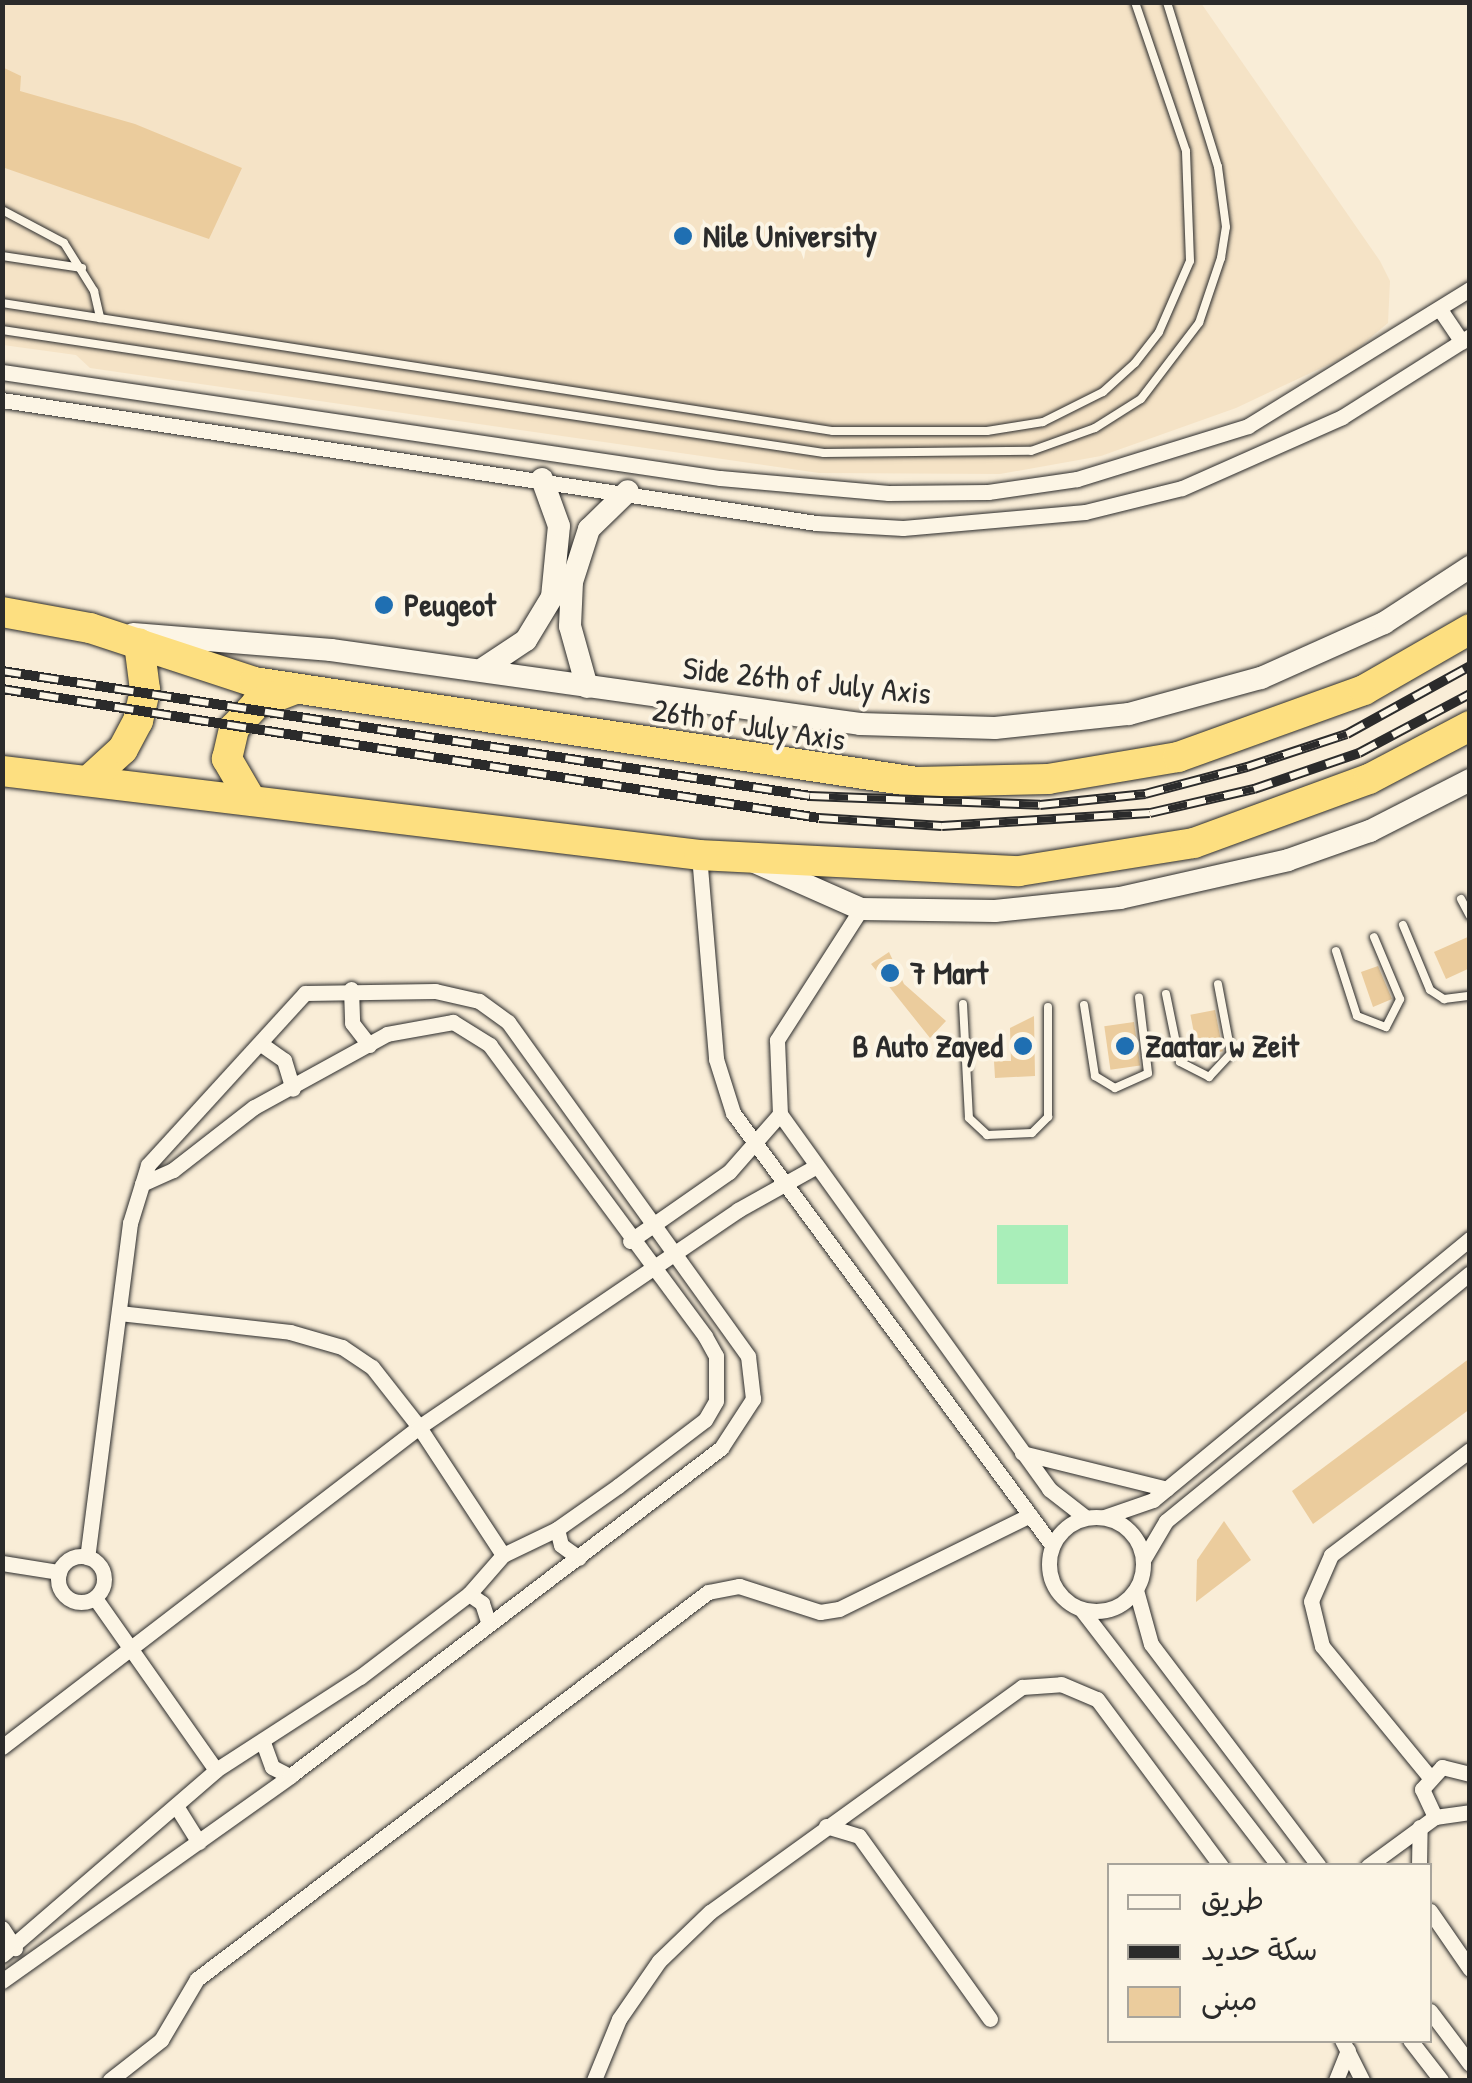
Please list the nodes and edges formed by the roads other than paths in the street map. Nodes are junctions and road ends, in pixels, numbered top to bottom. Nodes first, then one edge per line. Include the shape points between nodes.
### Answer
1 (1135, 2) edge
2 (1167, 2) edge
3 (2, 210) edge
4 (2, 256) edge
5 (82, 268) junction
6 (1470, 289) edge
7 (2, 303) edge
8 (1441, 311) junction
9 (100, 318) junction
10 (2, 330) edge
11 (229, 338) junction
12 (1466, 339) edge
13 (226, 361) junction
14 (2, 372) edge
15 (2, 400) edge
16 (542, 479) junction
17 (628, 491) junction
18 (1470, 567) edge
19 (2, 612) edge
20 (1470, 630) edge
21 (108, 633) junction
22 (139, 643) junction
23 (481, 670) junction
24 (587, 687) junction
25 (296, 689) junction
26 (1470, 726) edge
27 (2, 770) edge
28 (88, 781) junction
29 (1470, 783) edge
30 (251, 800) junction
31 (699, 855) junction
32 (750, 860) junction
33 (1460, 899) dead end
34 (861, 910) junction
35 (1470, 916) edge
36 (1403, 925) dead end
37 (1374, 937) dead end
38 (1336, 951) dead end
39 (1218, 984) dead end
40 (350, 989) junction
41 (1166, 994) dead end
42 (1470, 996) edge
43 (1139, 998) dead end
44 (963, 1004) dead end
45 (1084, 1004) dead end
46 (1048, 1007) dead end
47 (261, 1044) junction
48 (368, 1045) junction
49 (293, 1089) junction
50 (780, 1114) junction
51 (752, 1142) junction
52 (813, 1168) junction
53 (142, 1184) junction
54 (786, 1185) junction
55 (656, 1224) junction
56 (1470, 1239) edge
57 (630, 1242) junction
58 (676, 1252) junction
59 (650, 1270) junction
60 (1470, 1273) edge
61 (119, 1313) junction
62 (419, 1427) junction
63 (1470, 1450) edge
64 (1022, 1454) junction
65 (1167, 1489) junction
66 (1030, 1514) junction
67 (1104, 1517) junction
68 (1086, 1518) junction
69 (557, 1530) junction
70 (1052, 1545) junction
71 (503, 1555) junction
72 (87, 1556) junction
73 (579, 1558) junction
74 (1144, 1560) junction
75 (2, 1563) edge
76 (58, 1572) junction
77 (1136, 1590) junction
78 (468, 1594) junction
79 (94, 1598) junction
80 (1081, 1609) junction
81 (489, 1624) junction
82 (131, 1650) junction
83 (4, 1744) edge
84 (264, 1745) junction
85 (216, 1770) junction
86 (1470, 1774) edge
87 (1428, 1775) junction
88 (290, 1776) junction
89 (862, 1800) junction
90 (178, 1809) junction
91 (1470, 1812) edge
92 (1435, 1816) junction
93 (826, 1826) junction
94 (1420, 1827) junction
95 (860, 1836) junction
96 (199, 1842) junction
97 (1219, 1863) edge
98 (1277, 1863) edge
99 (1317, 1863) edge
100 (1372, 1863) edge
101 (1418, 1863) edge
102 (1432, 1914) edge
103 (2, 1928) edge
104 (9, 1952) edge
105 (1470, 1969) edge
106 (2, 1981) edge
107 (1432, 2014) edge
108 (990, 2019) dead end
109 (1412, 2043) edge
110 (1345, 2045) edge
111 (1470, 2064) edge
112 (110, 2080) edge
113 (594, 2080) edge
114 (1336, 2080) edge
115 (1362, 2080) edge
116 (1440, 2080) edge

1 - 11 lane via 1186,151 1190,261 1159,332 1135,362 1103,392 1043,422 986,431 832,431
2 - 13 lane via 1218,167 1226,227 1221,258 1182,353 1141,398 1066,440 988,456 824,453
3 - 5 lane via 41,226
4 - 5 lane
5 - 9 lane
6 - 8 street
7 - 9 lane
8 - 12 street
8 - 14 street via 1248,426 1077,479 988,492 888,493 720,478
9 - 11 lane
10 - 13 lane
11 - 13 lane
12 - 17 street via 1262,456 1182,488 1086,512 903,528 816,523
15 - 16 street
16 - 17 street
16 - 23 main road via 560,526 552,596 526,640
17 - 24 main road via 589,530 572,582 570,626
18 - 24 main road, Side 26th of July Axis via 1323,652 1129,714 927,729
19 - 21 highway, 26th of July Axis
20 - 25 highway, 26th of July Axis via 1364,690 1242,739 1114,770 983,783 851,777
21 - 22 highway, 26th of July Axis
21 - 23 main road, Side 26th of July Axis
22 - 25 highway, 26th of July Axis via 214,672
22 - 28 highway via 145,690 138,721 123,749
23 - 24 main road, Side 26th of July Axis
25 - 30 highway via 256,704 234,728 227,759
26 - 32 highway via 1285,812 1109,861 932,872
27 - 28 highway
28 - 30 highway
29 - 34 main road via 1354,837 1204,882 995,911
30 - 31 highway
31 - 32 highway
31 - 51 street via 719,1078
32 - 34 main road
33 - 35 lane
34 - 50 street via 777,1040
36 - 42 lane via 1430,990 1444,998
37 - 38 lane via 1400,999 1386,1026 1357,1016
39 - 41 lane via 1231,1053 1209,1077 1180,1062
40 - 47 street via 305,992
40 - 48 street via 352,1023
40 - 55 street via 457,994 508,1022
43 - 45 lane via 1148,1074 1116,1088 1095,1076
44 - 46 lane via 968,1118 988,1135 1032,1133 1048,1117
47 - 49 street via 284,1060
47 - 53 street via 166,1140
48 - 49 street
48 - 57 street via 434,1020 473,1030
49 - 53 street
50 - 51 street
50 - 52 street
51 - 54 street
51 - 55 street via 729,1172
52 - 54 street
52 - 64 street
53 - 61 street
54 - 58 street
54 - 66 street
55 - 57 street
55 - 58 street
56 - 65 street
57 - 59 street
58 - 59 street
58 - 73 street via 748,1356 752,1399 722,1448
59 - 62 street
59 - 69 street via 716,1356 716,1400 704,1420
60 - 74 street via 1166,1520
61 - 62 street via 290,1332 342,1347 372,1367
61 - 72 street
62 - 71 street
62 - 82 street
63 - 87 street via 1331,1555 1311,1601 1322,1646
64 - 65 street
64 - 68 street via 1057,1499
65 - 67 street via 1138,1509
66 - 70 street
66 - 112 street via 840,1609 803,1608 739,1586 708,1592 197,1978 161,2040
67 - 68 street
67 - 74 street via 1135,1537
68 - 70 street
69 - 71 street
69 - 73 street via 560,1545
70 - 80 street via 1050,1578
71 - 78 street
72 - 76 street
72 - 79 street via 104,1575
73 - 81 street
74 - 77 street
75 - 76 street
76 - 79 street via 67,1598
77 - 80 street via 1112,1609
77 - 99 street via 1151,1644
78 - 81 street via 482,1603
78 - 84 street
79 - 82 street
80 - 98 street
81 - 88 street
82 - 83 street
82 - 85 street
84 - 85 street
84 - 88 street via 272,1767
85 - 90 street
86 - 87 street via 1450,1765
87 - 92 street via 1422,1797
88 - 96 street
89 - 93 street
89 - 95 street
89 - 97 street via 1022,1687 1061,1684 1096,1699
90 - 96 street
90 - 104 street
91 - 92 street
92 - 94 street
93 - 95 street
93 - 113 street via 659,1961 619,2019
94 - 100 street
94 - 101 street
95 - 108 street
96 - 106 street
102 - 105 street
103 - 104 street
107 - 111 street
109 - 116 street
110 - 114 street
110 - 115 street

